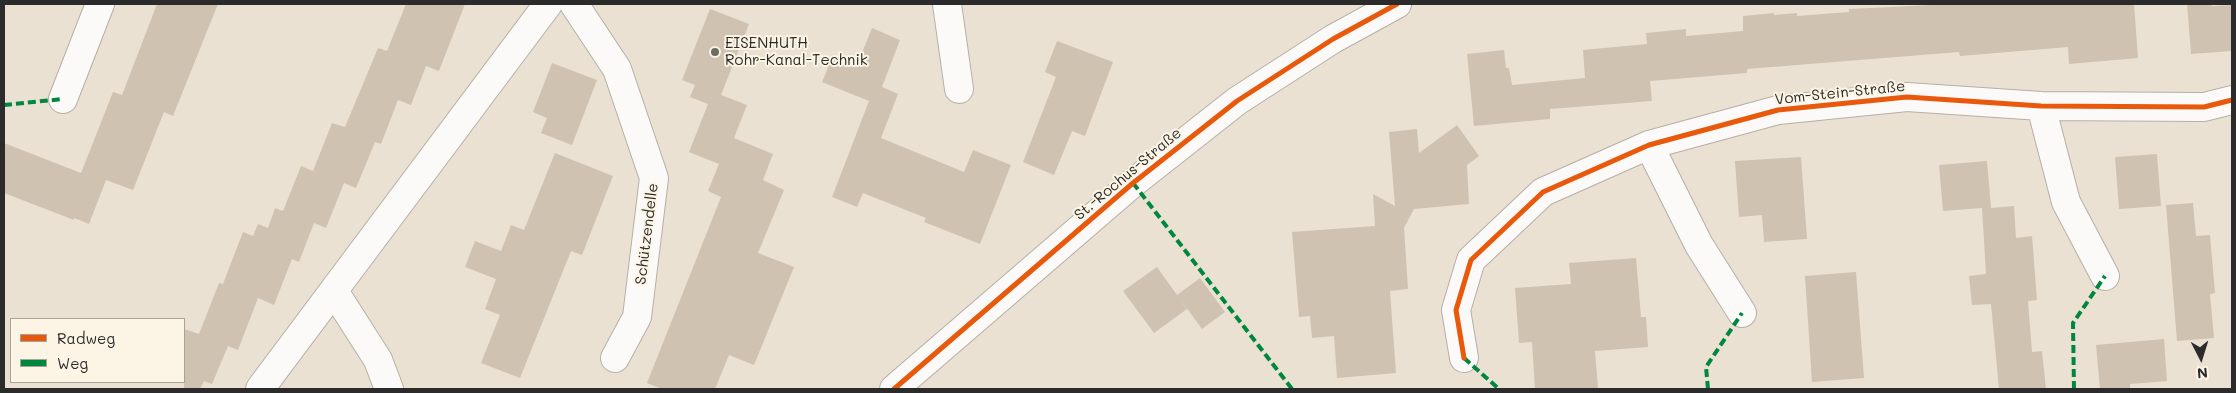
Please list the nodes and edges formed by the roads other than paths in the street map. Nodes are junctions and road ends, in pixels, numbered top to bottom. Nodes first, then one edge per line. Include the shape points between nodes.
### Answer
1 (100, 4) edge
2 (548, 4) edge
3 (574, 4) edge
4 (946, 4) edge
5 (1396, 4) edge
6 (959, 89) dead end
7 (63, 99) dead end
8 (2232, 100) edge
9 (2041, 106) junction
10 (1650, 145) junction
11 (2105, 276) dead end
12 (334, 291) junction
13 (1742, 313) dead end
14 (615, 358) dead end
15 (1464, 358) dead end
16 (260, 389) edge
17 (389, 389) edge
18 (894, 389) edge

1 - 7 street
2 - 12 street
3 - 14 street, Schützendelle via 617,69 654,178 637,317
4 - 6 street
5 - 18 street, St.-Rochus-Straße via 1333,39 1237,101 1133,183
8 - 9 street, Vom-Stein-Straße via 2204,107
9 - 10 street, Vom-Stein-Straße via 1907,97 1778,110
9 - 11 street via 2066,202
10 - 13 street via 1699,246
10 - 15 street, Vom-Stein-Straße via 1543,192 1471,260 1456,310
12 - 16 street
12 - 17 street via 378,360

